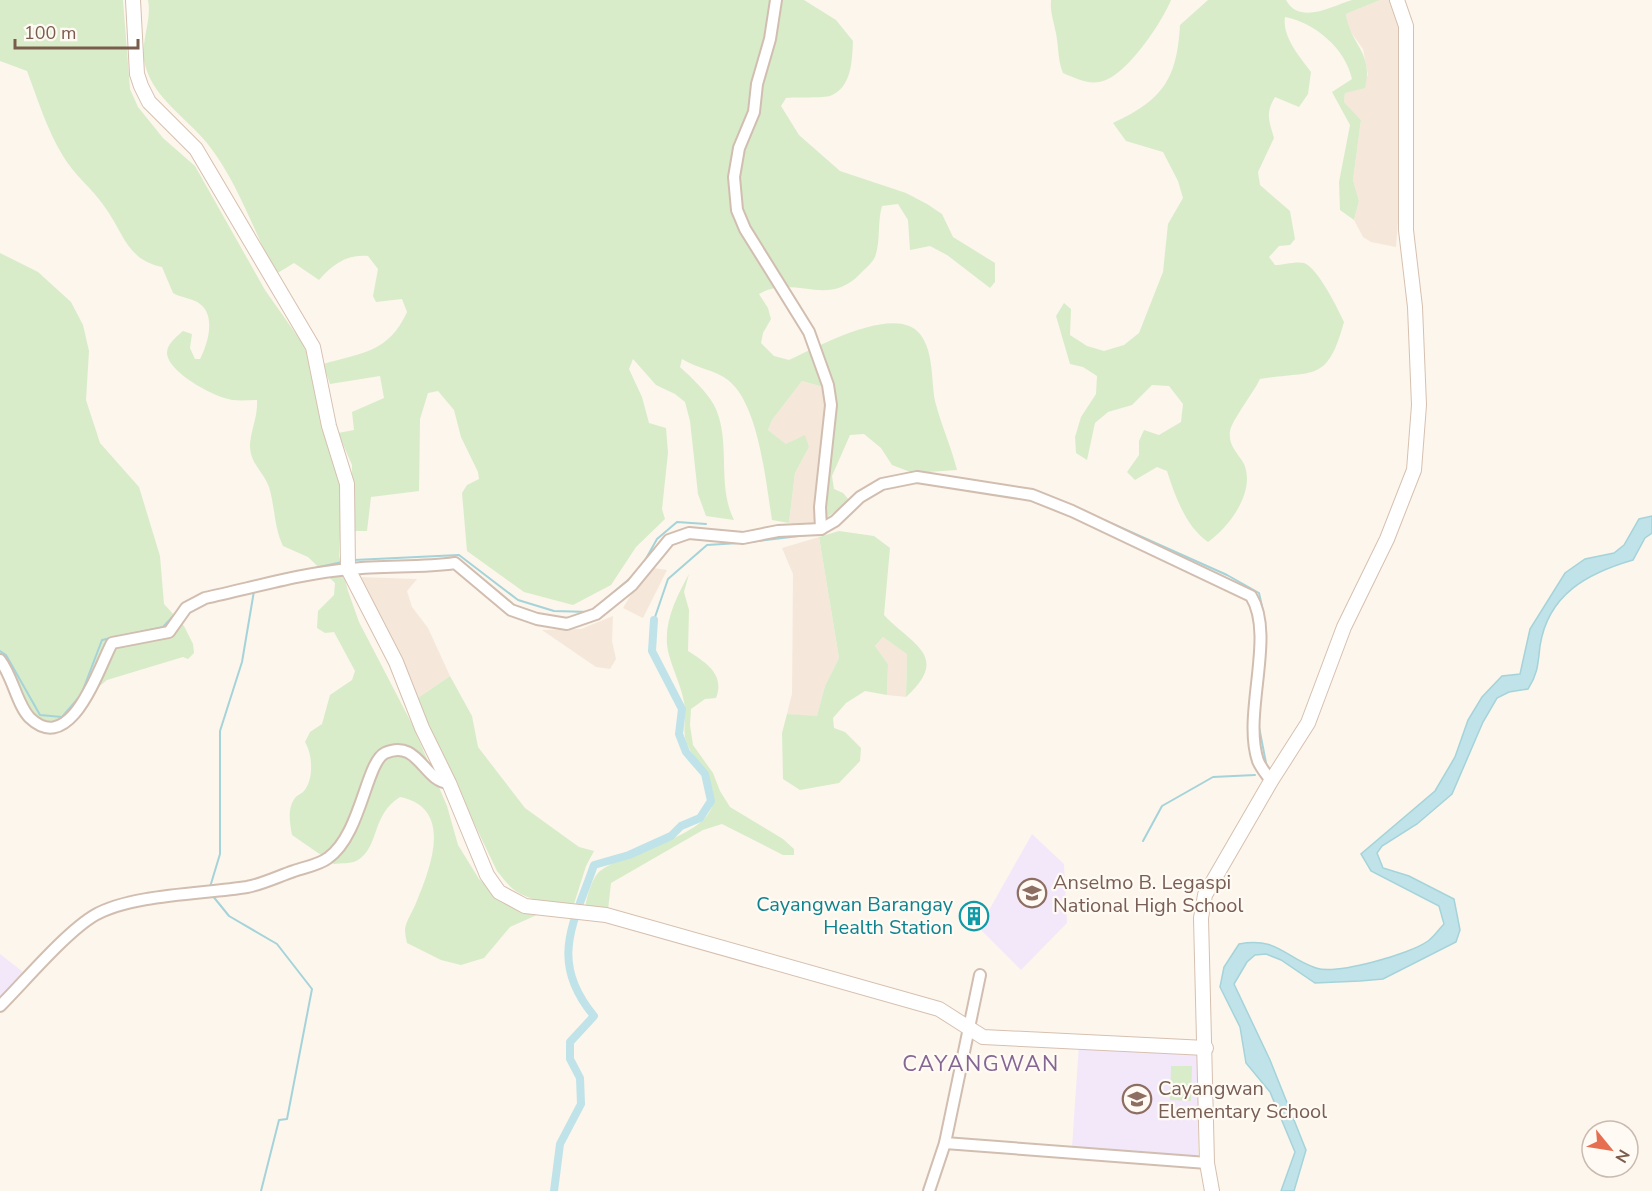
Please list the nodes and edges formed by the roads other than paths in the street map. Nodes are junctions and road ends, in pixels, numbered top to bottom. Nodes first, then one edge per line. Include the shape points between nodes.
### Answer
1 (134, 0) edge
2 (776, 0) edge
3 (1397, 0) edge
4 (821, 529) junction
5 (348, 569) junction
6 (0, 660) edge
7 (1270, 781) junction
8 (449, 783) junction
9 (980, 975) dead end
10 (0, 1006) edge
11 (968, 1029) junction
12 (1206, 1048) junction
13 (945, 1143) junction
14 (1207, 1162) junction
15 (929, 1191) edge
16 (1212, 1191) edge

1 - 5 street via 137,75 149,102 196,149 313,347 347,484
2 - 4 street via 754,112 739,148 734,177 737,210 745,229 809,332 828,385 831,405
3 - 7 street via 1406,26 1406,230 1415,307 1419,405 1414,470 1387,539 1344,627 1308,723
4 - 5 street via 742,538 689,533 669,540 632,585 596,614 567,624 511,610 455,563
4 - 7 street via 882,483 917,477 1032,495 1238,588 1251,596 1257,607 1254,732 1258,762
5 - 6 street via 205,598 186,608 169,632 112,643 80,707 68,723 58,727 44,726 31,718
5 - 8 street via 396,663
7 - 12 street via 1204,895 1201,918
8 - 10 street via 439,781 414,754 399,750 384,753 375,765 352,831 327,860 250,886 127,903 95,915
8 - 11 street via 487,875 499,892 525,906 606,915 939,1009
9 - 11 street
11 - 12 street via 983,1037
11 - 13 street
12 - 14 street
13 - 14 street
13 - 15 street
14 - 16 street

